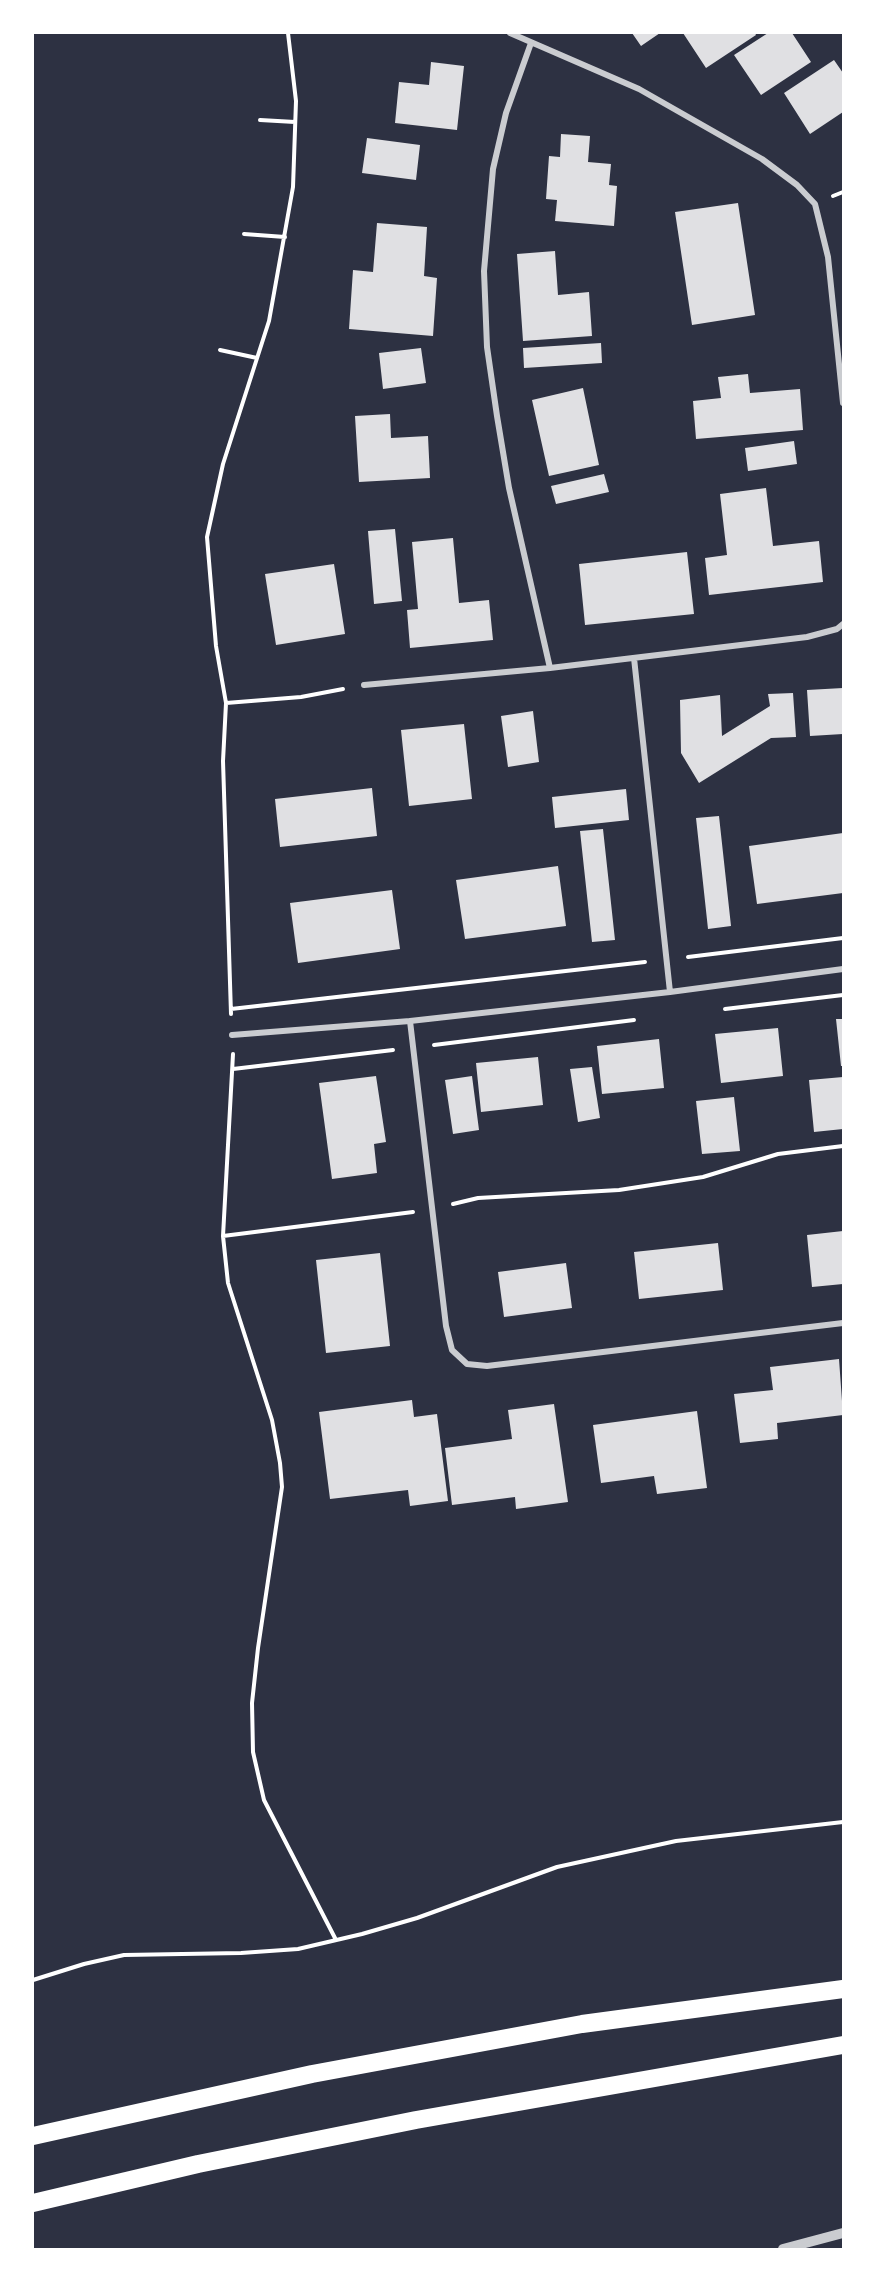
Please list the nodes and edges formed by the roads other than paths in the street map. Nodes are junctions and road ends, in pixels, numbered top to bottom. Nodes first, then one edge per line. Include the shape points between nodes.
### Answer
1 (510, 33) edge
2 (531, 43) junction
3 (843, 403) edge
4 (843, 624) edge
5 (634, 658) junction
6 (549, 668) junction
7 (364, 685) road end
8 (843, 969) edge
9 (670, 992) junction
10 (410, 1021) junction
11 (232, 1035) road end
12 (843, 1323) edge
13 (843, 1989) edge
14 (843, 2045) edge
15 (33, 2136) edge
16 (33, 2203) edge
17 (843, 2233) edge
18 (783, 2249) edge

1 - 2 street
2 - 3 street via 639,89 762,159 815,204 828,257
2 - 6 street via 506,113 493,169 484,271 487,347 497,416
4 - 5 street via 807,637
5 - 6 street
5 - 9 street
6 - 7 street
8 - 9 street
9 - 10 street
10 - 11 street
10 - 12 street via 446,1326 452,1350 466,1364 487,1366
13 - 15 highway via 582,2024 312,2074
14 - 16 highway via 416,2120 198,2164
17 - 18 street

